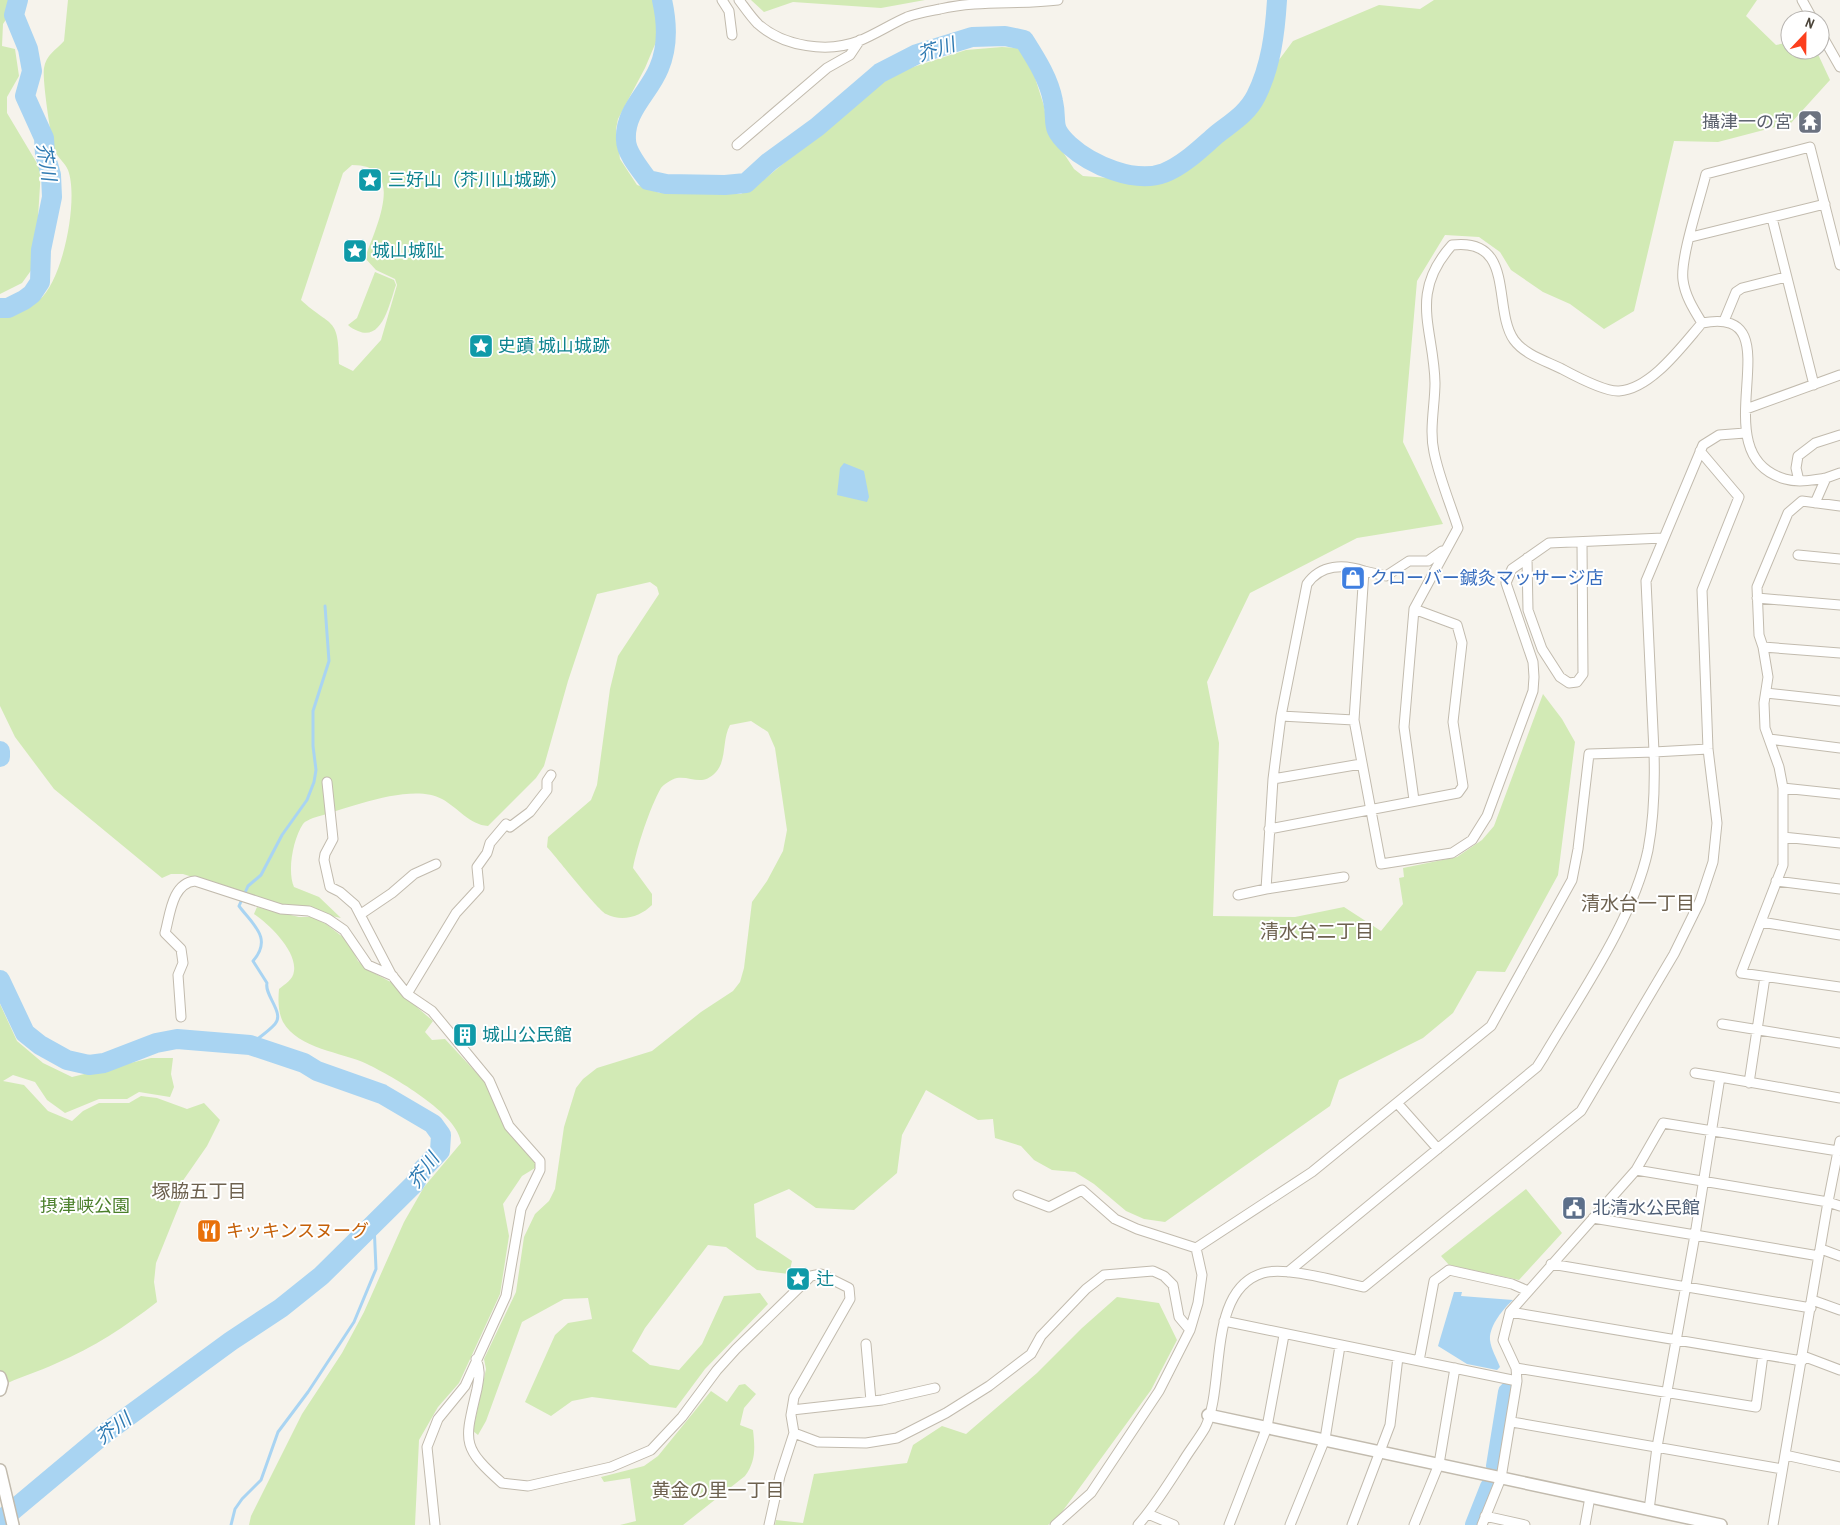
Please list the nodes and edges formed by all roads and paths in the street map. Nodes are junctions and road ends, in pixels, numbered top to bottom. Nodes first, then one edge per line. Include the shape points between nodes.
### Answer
1 (722, 0) edge
2 (739, 0) edge
3 (1058, 0) edge
4 (732, 35) dead end
5 (860, 40) junction
6 (1830, 50) edge
7 (1840, 67) edge
8 (737, 144) dead end
9 (1825, 204) junction
10 (1772, 218) junction
11 (1691, 236) junction
12 (1840, 265) edge
13 (1786, 277) junction
14 (1724, 321) junction
15 (1702, 323) junction
16 (1840, 375) edge
17 (1814, 385) junction
18 (1746, 409) junction
19 (1745, 433) junction
20 (1840, 435) edge
21 (1700, 451) junction
22 (1840, 473) edge
23 (1826, 478) junction
24 (1799, 481) junction
25 (1815, 503) junction
26 (1840, 506) edge
27 (1663, 538) junction
28 (1582, 543) junction
29 (1444, 549) junction
30 (1798, 555) dead end
31 (1527, 558) junction
32 (1840, 559) edge
33 (1364, 571) junction
34 (1757, 598) junction
35 (1840, 606) edge
36 (1414, 609) junction
37 (1763, 647) junction
38 (1840, 653) edge
39 (1766, 693) junction
40 (1840, 701) edge
41 (1281, 716) junction
42 (1354, 720) junction
43 (1769, 739) junction
44 (1708, 748) junction
45 (1840, 748) edge
46 (1654, 752) junction
47 (1361, 764) junction
48 (550, 775) dead end
49 (1273, 779) junction
50 (327, 782) dead end
51 (1783, 788) junction
52 (1840, 794) edge
53 (1414, 800) junction
54 (1369, 811) junction
55 (1269, 829) junction
56 (1783, 836) junction
57 (1840, 843) edge
58 (436, 864) dead end
59 (1344, 877) dead end
60 (1776, 881) junction
61 (1266, 889) junction
62 (1840, 889) edge
63 (1238, 895) dead end
64 (361, 914) junction
65 (1761, 922) junction
66 (1840, 935) edge
67 (392, 976) junction
68 (1765, 977) junction
69 (1840, 987) edge
70 (408, 994) junction
71 (181, 1017) dead end
72 (1722, 1024) dead end
73 (1758, 1031) junction
74 (1840, 1043) edge
75 (1695, 1073) dead end
76 (1720, 1077) junction
77 (1750, 1084) junction
78 (1840, 1098) edge
79 (1398, 1104) junction
80 (1711, 1129) junction
81 (1839, 1145) edge
82 (1438, 1149) junction
83 (1636, 1170) junction
84 (1703, 1181) junction
85 (1018, 1195) dead end
86 (1828, 1202) junction
87 (1840, 1206) edge
88 (1593, 1218) junction
89 (1695, 1235) junction
90 (1196, 1248) junction
91 (1820, 1252) junction
92 (1840, 1256) edge
93 (1551, 1264) junction
94 (1288, 1272) junction
95 (1685, 1289) junction
96 (1528, 1291) junction
97 (1811, 1304) junction
98 (1840, 1310) edge
99 (1510, 1312) junction
100 (1224, 1322) junction
101 (1190, 1330) junction
102 (1284, 1335) junction
103 (1676, 1340) junction
104 (866, 1344) dead end
105 (1340, 1346) junction
106 (1763, 1355) junction
107 (1398, 1357) junction
108 (1803, 1358) junction
109 (476, 1359) junction
110 (1419, 1361) junction
111 (1455, 1368) junction
112 (1516, 1368) junction
113 (1840, 1370) edge
114 (0, 1377) edge
115 (1518, 1381) junction
116 (935, 1388) dead end
117 (0, 1390) edge
118 (1666, 1393) junction
119 (871, 1401) junction
120 (792, 1410) junction
121 (1208, 1415) junction
122 (1512, 1422) junction
123 (1267, 1427) junction
124 (794, 1434) junction
125 (1325, 1439) junction
126 (1657, 1447) junction
127 (1381, 1451) junction
128 (1784, 1456) junction
129 (1439, 1464) junction
130 (1840, 1467) edge
131 (1782, 1469) junction
132 (0, 1475) edge
133 (1501, 1478) junction
134 (1590, 1497) junction
135 (1649, 1510) junction
136 (1148, 1514) junction
137 (1483, 1520) edge
138 (1169, 1524) edge
139 (13, 1525) edge
140 (435, 1525) edge
141 (769, 1525) edge
142 (1055, 1525) edge
143 (1138, 1525) edge
144 (1229, 1525) edge
145 (1290, 1525) edge
146 (1352, 1525) edge
147 (1414, 1525) edge
148 (1525, 1525) edge
149 (1585, 1525) edge
150 (1721, 1525) edge
151 (1775, 1525) edge

1 - 4 street via 729,11
2 - 5 street via 758,24 795,43 842,46
3 - 5 street via 970,3 939,9 908,17
5 - 8 street via 850,55 827,68
6 - 7 street
9 - 10 street
9 - 11 street via 1810,147 1706,174
9 - 12 street
10 - 11 street
10 - 13 street
11 - 15 street via 1683,280
13 - 14 street via 1736,292
13 - 17 street
14 - 15 street
14 - 18 street via 1734,324 1747,341
15 - 29 street via 1647,382 1618,391 1606,388 1522,348 1514,340 1503,315 1502,282 1496,268 1482,250 1462,244 1452,245 1438,266 1425,310 1435,381 1433,450 1458,528
16 - 17 street
17 - 18 street
18 - 19 street
19 - 21 street via 1719,435 1703,445
19 - 24 street via 1748,446 1769,473 1785,480
20 - 24 street via 1815,443 1798,456
21 - 27 street
21 - 44 street via 1739,497 1702,590
22 - 23 street
23 - 24 street
23 - 25 street
25 - 26 street
25 - 34 street via 1802,501 1788,513 1757,587
27 - 28 street
27 - 46 street via 1646,581
28 - 31 street via 1549,543
28 - 31 street via 1583,674 1577,682 1569,683 1560,676 1542,649 1528,610
29 - 33 street via 1428,561 1409,561 1386,576
29 - 36 street
30 - 32 street
31 - 54 street via 1512,569 1506,583 1533,662 1533,691 1487,816 1472,840 1452,853 1381,864
33 - 41 street via 1348,566 1330,567 1312,577 1307,584
33 - 42 street
34 - 35 street
34 - 37 street via 1758,636
36 - 53 street via 1404,727
36 - 53 street via 1457,625 1460,634 1462,643 1453,722 1464,786 1458,793
37 - 38 street
37 - 39 street via 1768,677
39 - 40 street
39 - 43 street via 1765,728
41 - 42 street
41 - 49 street
42 - 47 street
43 - 45 street
43 - 51 street
44 - 46 street
44 - 94 street via 1717,823 1713,862 1700,902 1674,954 1581,1111 1364,1287
46 - 79 street via 1589,754 1572,880 1558,907 1490,1026
46 - 82 street via 1654,797 1648,852 1625,916 1537,1067
47 - 49 street
47 - 54 street
48 - 70 street via 546,781 547,790 530,812 510,827 506,824 490,843 477,867 479,888 456,913
49 - 55 street
50 - 64 street via 333,839 324,854 326,879 330,887 355,904
51 - 52 street
51 - 56 street
53 - 54 street
54 - 55 street
55 - 61 street
56 - 57 street
56 - 60 street via 1783,865
58 - 64 street via 414,874
59 - 61 street
60 - 62 street
60 - 65 street
61 - 63 street
64 - 67 street
65 - 66 street
65 - 68 street via 1741,973
67 - 70 street
67 - 71 street via 368,965 344,930 328,919 309,911 281,909 195,881 187,882 176,894 165,933 180,949 183,963 178,975
68 - 69 street
68 - 73 street
70 - 109 street via 432,1011 489,1080 509,1126 540,1161 540,1170 521,1209 506,1296
72 - 73 street
73 - 74 street
73 - 77 street
75 - 76 street
76 - 77 street
76 - 80 street
77 - 78 street
79 - 82 street
79 - 90 street via 1312,1172
80 - 81 street
80 - 83 street via 1663,1123
80 - 84 street
81 - 86 street
82 - 94 street
83 - 84 street
83 - 88 street
84 - 86 street
84 - 89 street
85 - 90 street via 1049,1207 1082,1190 1115,1219
86 - 87 street
86 - 91 street
88 - 89 street
88 - 93 street
89 - 91 street
89 - 95 street
90 - 101 street via 1202,1275
91 - 92 street
91 - 97 street
93 - 95 street
93 - 96 street
94 - 100 street via 1271,1271 1248,1280 1237,1292
95 - 97 street
95 - 103 street
96 - 99 street
96 - 110 street via 1512,1284 1449,1270 1434,1282
97 - 98 street
97 - 108 street
99 - 103 street
99 - 112 street via 1503,1340
100 - 102 street
100 - 121 street
101 - 124 street via 1179,1317 1174,1285 1164,1276 1153,1271 1104,1276 1086,1289 1041,1336 1030,1354 989,1386 897,1438 866,1443 818,1442
101 - 142 street via 1159,1391 1091,1494
102 - 105 street
102 - 123 street
103 - 106 street
103 - 118 street
104 - 119 street
105 - 107 street
105 - 125 street
106 - 108 street
106 - 118 street via 1756,1407
107 - 110 street
107 - 127 street via 1390,1425
108 - 113 street
108 - 128 street
109 - 120 street via 481,1371 467,1434 473,1454 502,1483 528,1486 611,1467 651,1450 736,1349 812,1276 821,1274 848,1288 850,1299 794,1397
109 - 140 street via 465,1386 438,1419 427,1447
110 - 111 street
111 - 115 street
111 - 129 street
112 - 115 street
112 - 118 street
114 - 117 street
115 - 122 street
116 - 119 street
118 - 126 street
119 - 120 street
120 - 124 street
121 - 123 street
121 - 136 street via 1205,1427
122 - 126 street
122 - 133 street
123 - 125 street
123 - 144 street
124 - 141 street
125 - 127 street
125 - 145 street
126 - 131 street
126 - 135 street
127 - 129 street
127 - 146 street
128 - 130 street
128 - 131 street
129 - 133 street
129 - 147 street
131 - 151 street
132 - 139 street
133 - 134 street
133 - 137 street
134 - 135 street
134 - 149 street
135 - 150 street
136 - 138 street
136 - 143 street
137 - 148 street

